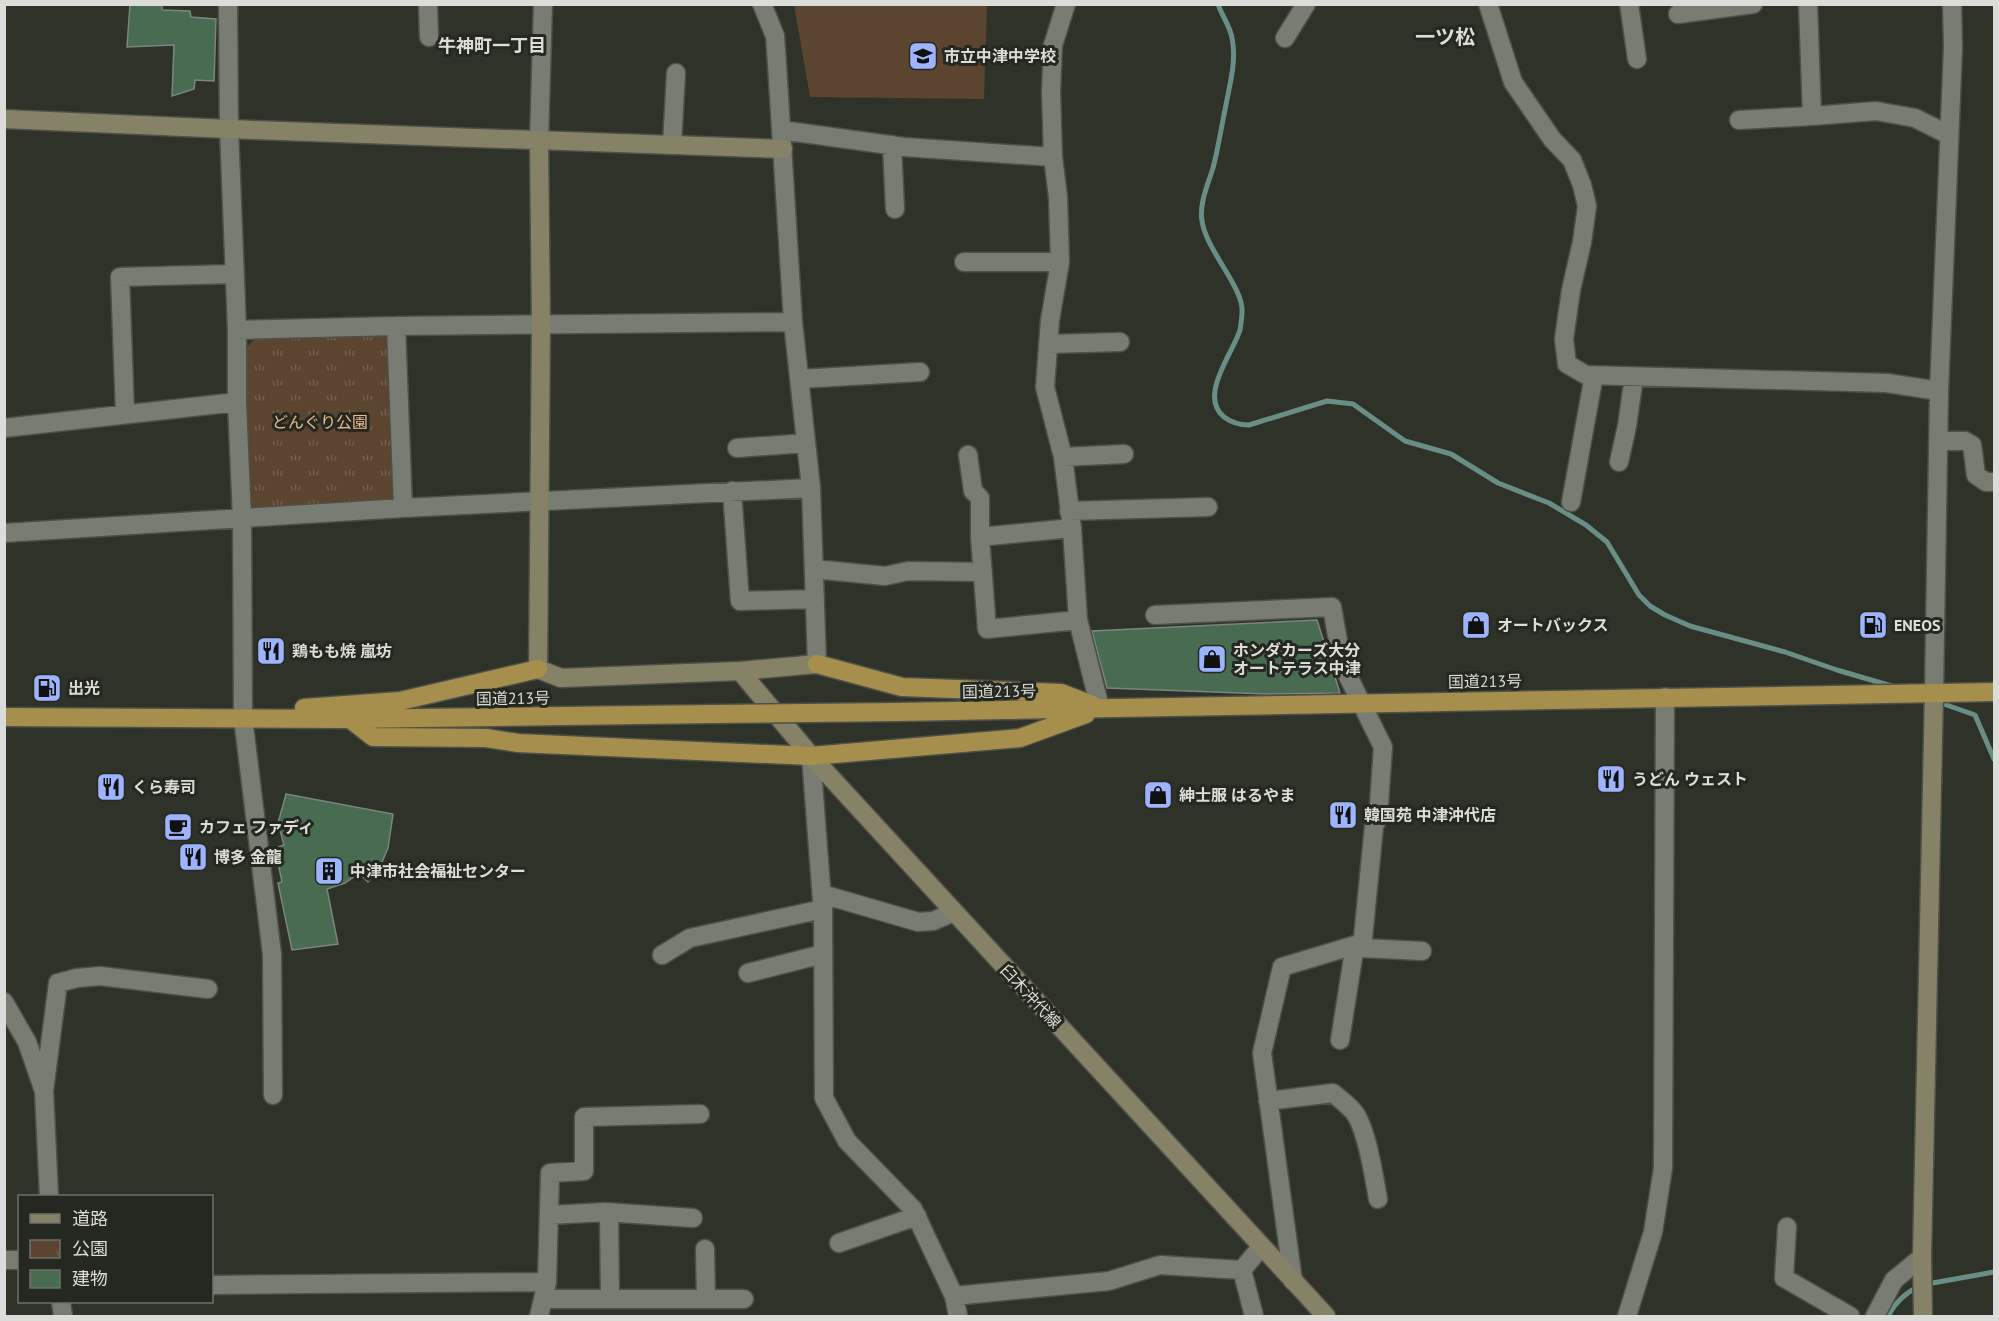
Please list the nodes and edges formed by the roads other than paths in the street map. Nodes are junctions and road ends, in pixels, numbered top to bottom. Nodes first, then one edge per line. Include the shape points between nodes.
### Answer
1 (228, 4) edge
2 (428, 4) edge
3 (543, 4) edge
4 (762, 4) edge
5 (1066, 4) edge
6 (1306, 4) edge
7 (1488, 4) edge
8 (1629, 4) edge
9 (1753, 4) edge
10 (1808, 4) edge
11 (1952, 4) edge
12 (1678, 14) dead end
13 (429, 37) dead end
14 (1285, 38) dead end
15 (1637, 59) dead end
16 (676, 73) dead end
17 (1812, 116) junction
18 (4, 119) edge
19 (1739, 120) dead end
20 (229, 129) junction
21 (781, 130) junction
22 (1949, 135) junction
23 (539, 141) junction
24 (892, 145) junction
25 (672, 146) junction
26 (783, 149) junction
27 (1053, 157) junction
28 (895, 209) dead end
29 (964, 262) dead end
30 (1060, 262) junction
31 (234, 274) junction
32 (794, 322) junction
33 (396, 326) junction
34 (541, 326) junction
35 (237, 330) junction
36 (1120, 342) dead end
37 (1048, 344) junction
38 (920, 372) dead end
39 (1594, 375) junction
40 (1634, 377) junction
41 (800, 379) junction
42 (1939, 391) junction
43 (237, 402) junction
44 (125, 414) junction
45 (4, 428) edge
46 (1938, 441) junction
47 (806, 443) junction
48 (737, 448) dead end
49 (968, 454) dead end
50 (1124, 454) dead end
51 (1062, 457) junction
52 (1619, 462) dead end
53 (1995, 482) edge
54 (811, 488) junction
55 (732, 491) junction
56 (540, 501) junction
57 (1571, 502) dead end
58 (1208, 507) dead end
59 (404, 508) junction
60 (242, 518) junction
61 (1071, 520) junction
62 (4, 533) edge
63 (980, 537) junction
64 (814, 569) junction
65 (983, 572) junction
66 (815, 599) junction
67 (1155, 615) dead end
68 (1078, 620) junction
69 (817, 664) junction
70 (538, 669) junction
71 (740, 671) junction
72 (1934, 692) junction
73 (1995, 692) edge
74 (1665, 697) junction
75 (1363, 703) junction
76 (1100, 708) junction
77 (4, 717) edge
78 (243, 718) junction
79 (350, 719) junction
80 (811, 756) junction
81 (822, 902) junction
82 (954, 912) junction
83 (1358, 946) junction
84 (1422, 951) dead end
85 (823, 954) junction
86 (662, 955) dead end
87 (748, 973) dead end
88 (208, 989) dead end
89 (4, 1002) edge
90 (1340, 1040) dead end
91 (44, 1091) junction
92 (273, 1095) dead end
93 (1268, 1101) junction
94 (700, 1114) dead end
95 (49, 1195) edge
96 (1378, 1199) dead end
97 (609, 1213) junction
98 (550, 1215) junction
99 (917, 1216) junction
100 (693, 1218) dead end
101 (1787, 1227) dead end
102 (839, 1244) dead end
103 (1261, 1247) junction
104 (705, 1249) dead end
105 (1922, 1257) junction
106 (1242, 1270) junction
107 (1293, 1281) junction
108 (213, 1285) edge
109 (954, 1296) junction
110 (543, 1299) edge
111 (610, 1299) junction
112 (706, 1299) junction
113 (744, 1299) dead end
114 (958, 1317) edge
115 (1254, 1317) edge
116 (1326, 1317) edge
117 (1627, 1317) edge
118 (1850, 1317) edge
119 (1875, 1317) edge
120 (1923, 1317) edge

1 - 20 street
2 - 13 street
3 - 23 street
4 - 21 street via 775,36
5 - 27 street via 1053,45
6 - 14 street
7 - 39 street via 1513,82 1552,139 1572,160 1582,185 1587,206 1564,339 1567,364 1586,375
8 - 15 street
9 - 12 street
10 - 17 street
11 - 22 street
16 - 25 street
17 - 19 street
17 - 22 street via 1876,111 1915,118
18 - 20 street
20 - 23 street
20 - 31 street
21 - 24 street
21 - 26 street
22 - 42 street
23 - 25 street
23 - 34 street
24 - 27 street
24 - 28 street
25 - 26 street
26 - 32 street
27 - 30 street
29 - 30 street
30 - 37 street
31 - 35 street
31 - 44 street via 120,277
32 - 34 street
32 - 41 street
33 - 34 street
33 - 35 street
33 - 59 street
34 - 56 street
35 - 43 street
36 - 37 street
37 - 51 street via 1045,387
38 - 41 street
39 - 40 street
39 - 57 street
40 - 42 street via 1887,383
40 - 52 street
41 - 47 street
42 - 46 street
43 - 44 street
43 - 60 street
44 - 45 street
46 - 53 street via 1965,441 1972,445 1976,475 1986,482
46 - 72 street
47 - 48 street
47 - 54 street
49 - 63 street via 973,491 980,498
50 - 51 street
51 - 61 street
54 - 55 street
54 - 64 street
55 - 56 street
55 - 66 street via 740,601
56 - 59 street
56 - 70 street
58 - 61 street
59 - 60 street
60 - 62 street
60 - 78 street
61 - 63 street
61 - 68 street
63 - 65 street
64 - 65 street via 885,576 908,571
64 - 66 street
65 - 68 street via 987,629
66 - 69 street
67 - 75 street via 1332,607 1342,664
68 - 76 street
69 - 71 street
69 - 76 highway via 902,687 1061,693
70 - 71 street via 561,678
70 - 78 highway via 400,701 305,708
71 - 80 street, 臼木沖代線
72 - 73 highway, 国道213号
72 - 74 highway, 国道213号
72 - 105 street
74 - 75 highway, 国道213号
74 - 117 street via 1663,1168 1653,1232
75 - 76 highway, 国道213号
75 - 83 street via 1383,747 1378,818
76 - 79 highway, 国道213号, bridge
76 - 80 highway via 1020,738
77 - 78 highway, 国道213号
78 - 79 highway, 国道213号
78 - 92 street via 272,954
79 - 80 highway via 373,737 486,738 518,743
80 - 81 street
80 - 82 street, 臼木沖代線
81 - 82 street via 918,922 933,921
81 - 85 street
81 - 86 street via 690,938
82 - 103 street, 臼木沖代線
83 - 84 street
83 - 90 street
83 - 93 street via 1282,968 1262,1053
85 - 87 street
85 - 99 street via 824,1098 847,1141
88 - 91 street via 100,976 58,983
89 - 91 street via 27,1042
91 - 95 street
93 - 96 street via 1333,1093 1342,1101 1355,1113 1361,1127
93 - 107 street
94 - 98 street via 584,1117 584,1171 550,1173
97 - 98 street
97 - 100 street
97 - 111 street
98 - 110 street
99 - 102 street
99 - 109 street
101 - 118 street via 1785,1278
103 - 106 street
103 - 107 street, 臼木沖代線
104 - 112 street
105 - 119 street via 1894,1280
105 - 120 street
106 - 109 street via 1160,1265 1109,1281
106 - 115 street
107 - 116 street, 臼木沖代線
108 - 110 street
109 - 114 street
110 - 111 street
111 - 112 street
112 - 113 street

